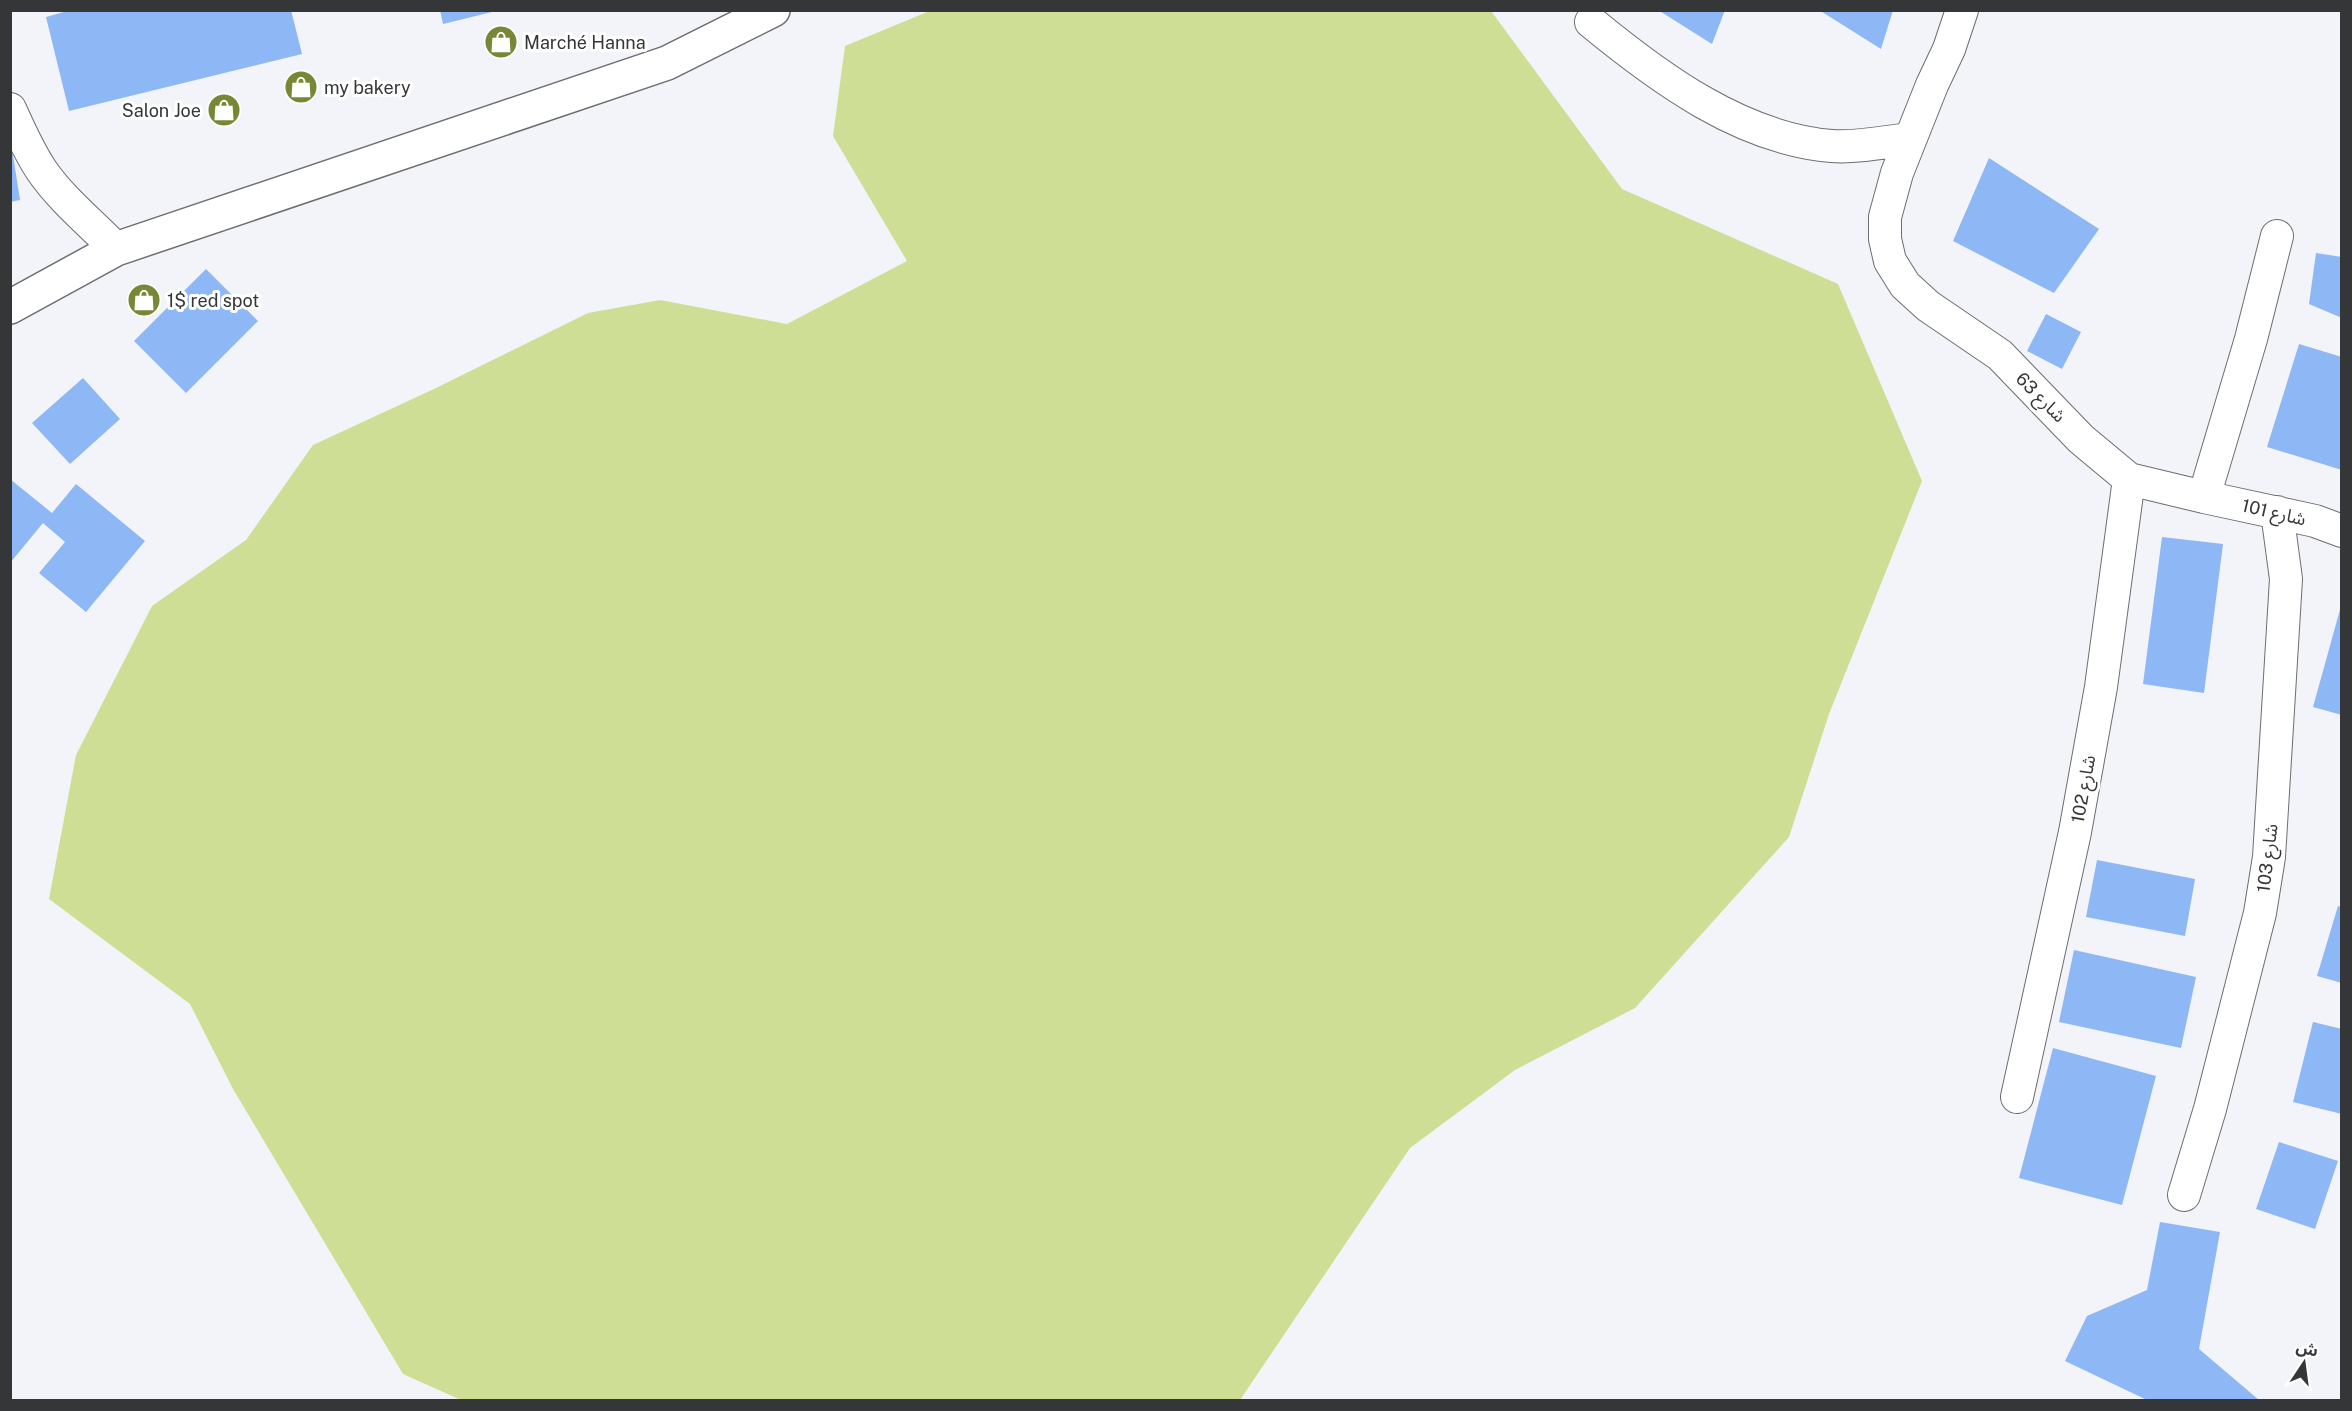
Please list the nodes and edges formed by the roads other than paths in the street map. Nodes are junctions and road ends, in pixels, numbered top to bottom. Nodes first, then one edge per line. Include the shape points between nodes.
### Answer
1 (773, 10) edge
2 (1962, 10) edge
3 (1592, 22) dead end
4 (10, 109) edge
5 (1909, 139) junction
6 (2277, 236) dead end
7 (116, 249) junction
8 (10, 307) edge
9 (2129, 479) junction
10 (2204, 497) junction
11 (2277, 512) junction
12 (2342, 531) edge
13 (2017, 1097) dead end
14 (2184, 1195) dead end

1 - 7 main road via 667,63
2 - 5 street, شارع 63
3 - 5 street via 1685,92 1782,137 1833,147
4 - 7 street via 44,173
5 - 9 street, شارع 63 via 1885,216 1890,261 1905,285 1928,306 2000,355 2081,439
6 - 10 street
7 - 8 main road
9 - 10 street, شارع 63
9 - 13 street, شارع 102 via 2101,687 2079,809
10 - 11 street, شارع 101
11 - 12 street, شارع 101
11 - 14 street, شارع 103 via 2286,579 2269,857 2260,913

